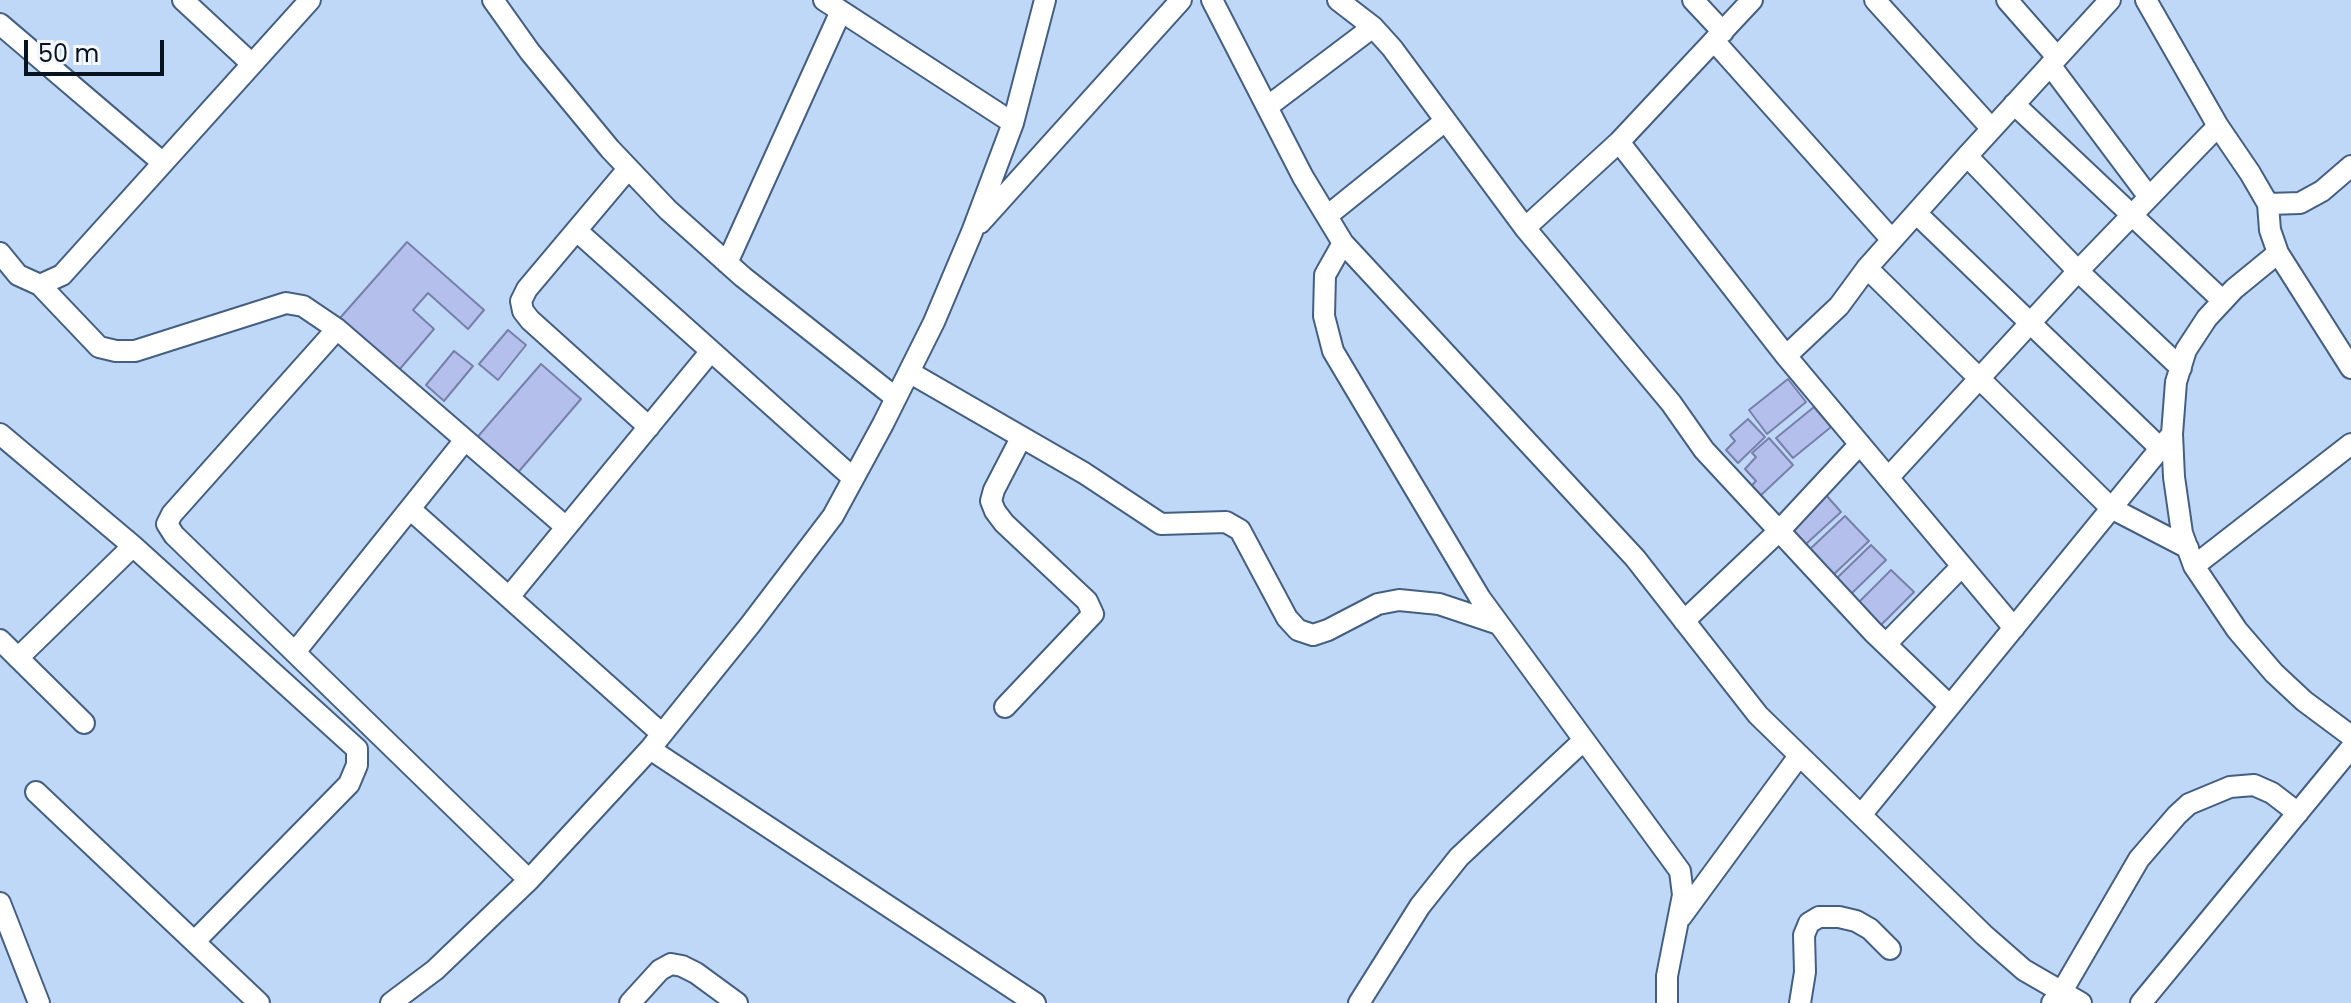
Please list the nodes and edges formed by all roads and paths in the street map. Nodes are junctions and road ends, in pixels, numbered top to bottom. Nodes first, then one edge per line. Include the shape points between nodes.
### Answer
1 (183, 0) edge
2 (310, 0) edge
3 (493, 0) edge
4 (1045, 0) edge
5 (1181, 0) edge
6 (1212, 0) edge
7 (1338, 0) edge
8 (1693, 0) edge
9 (1752, 0) edge
10 (1875, 0) edge
11 (2007, 0) edge
12 (2110, 0) edge
13 (2146, 0) edge
14 (832, 6) edge
15 (0, 24) edge
16 (1373, 27) junction
17 (1719, 37) junction
18 (2053, 61) junction
19 (252, 64) junction
20 (2014, 104) junction
21 (1267, 107) junction
22 (1445, 121) junction
23 (1013, 123) junction
24 (2218, 126) junction
25 (1991, 128) junction
26 (1619, 142) junction
27 (1967, 156) junction
28 (163, 163) junction
29 (2351, 166) edge
30 (628, 169) junction
31 (2149, 197) junction
32 (2268, 204) junction
33 (1916, 213) junction
34 (1327, 216) junction
35 (2131, 216) junction
36 (1525, 228) junction
37 (577, 231) junction
38 (972, 232) junction
39 (1892, 240) junction
40 (1343, 243) junction
41 (0, 253) edge
42 (2278, 253) junction
43 (727, 263) junction
44 (1867, 268) junction
45 (2078, 271) junction
46 (40, 285) junction
47 (2223, 301) junction
48 (2029, 324) junction
49 (337, 329) junction
50 (711, 351) junction
51 (1786, 356) junction
52 (2181, 368) junction
53 (2351, 368) edge
54 (909, 372) junction
55 (1978, 378) junction
56 (896, 398) junction
57 (649, 427) junction
58 (0, 434) edge
59 (1021, 438) junction
60 (465, 440) junction
61 (2166, 441) junction
62 (1860, 444) junction
63 (2351, 444) edge
64 (853, 478) junction
65 (1888, 478) junction
66 (2111, 508) junction
67 (410, 509) junction
68 (566, 527) junction
69 (1780, 530) junction
70 (133, 546) junction
71 (2191, 557) junction
72 (1962, 566) junction
73 (509, 597) junction
74 (1684, 621) junction
75 (1499, 624) junction
76 (2014, 628) junction
77 (0, 640) edge
78 (1886, 644) junction
79 (295, 652) junction
80 (18, 658) junction
81 (1950, 706) junction
82 (1005, 707) dead end
83 (84, 723) dead end
84 (2351, 736) edge
85 (1584, 740) junction
86 (656, 742) junction
87 (2351, 748) edge
88 (1799, 756) junction
89 (36, 792) dead end
90 (2298, 813) junction
91 (1861, 815) junction
92 (529, 880) junction
93 (0, 903) edge
94 (1678, 921) junction
95 (195, 941) junction
96 (1890, 949) dead end
97 (2056, 998) edge
98 (39, 1003) edge
99 (259, 1003) edge
100 (391, 1003) edge
101 (630, 1003) edge
102 (737, 1003) edge
103 (1035, 1003) edge
104 (1359, 1003) edge
105 (1667, 1003) edge
106 (1800, 1003) edge
107 (2081, 1003) edge
108 (2141, 1003) edge

1 - 19 street
2 - 19 street
3 - 30 street
4 - 23 street
5 - 38 street
6 - 21 street
7 - 16 street
8 - 17 street
9 - 17 street
10 - 25 street
11 - 18 street
12 - 18 street
13 - 24 street
14 - 23 street
14 - 43 street
15 - 28 street
16 - 21 street
16 - 22 street
17 - 26 street
17 - 39 street
18 - 20 street
18 - 31 street
19 - 28 street
20 - 25 street
20 - 35 street
21 - 34 street
22 - 34 street
22 - 36 street
23 - 38 street
24 - 31 street
24 - 32 street
25 - 27 street
26 - 36 street
26 - 51 street
27 - 33 street
27 - 45 street
28 - 46 street via 62,275
29 - 32 street via 2300,203
30 - 37 street
30 - 43 street
31 - 35 street
32 - 42 street
33 - 39 street
33 - 48 street
34 - 40 street
35 - 45 street
35 - 47 street
36 - 69 street via 1704,450
37 - 50 street
37 - 57 street via 527,289 523,311
38 - 54 street
39 - 44 street
40 - 74 street via 1635,558
40 - 75 street via 1325,275 1324,316 1333,351
41 - 46 street via 18,275
42 - 47 street
42 - 53 street
43 - 56 street
44 - 51 street via 1825,321
44 - 55 street
45 - 48 street
45 - 52 street
46 - 49 street via 99,347 116,351 135,351 286,303 303,306
47 - 52 street via 2186,350
48 - 55 street
48 - 61 street
49 - 60 street
49 - 79 street via 167,524
50 - 57 street
50 - 64 street
51 - 62 street
52 - 61 street
54 - 56 street
54 - 59 street
55 - 65 street
55 - 66 street
56 - 64 street
57 - 68 street
58 - 70 street
59 - 75 street via 1161,524 1226,522 1240,530 1298,630 1313,635 1378,604 1399,600 1439,604
59 - 82 street via 994,490 995,511 1087,601 1093,614
60 - 67 street
60 - 68 street
61 - 66 street
61 - 71 street
62 - 65 street
62 - 69 street
63 - 71 street
64 - 86 street via 833,516
65 - 72 street
66 - 71 street
66 - 76 street
67 - 73 street
67 - 79 street
68 - 73 street
69 - 74 street
69 - 78 street
70 - 80 street
70 - 95 street via 357,749 349,784
71 - 84 street via 2237,630 2274,673
72 - 76 street
72 - 78 street
73 - 86 street
74 - 88 street via 1758,715
75 - 85 street
76 - 81 street
77 - 80 street
78 - 81 street
79 - 92 street
80 - 83 street
81 - 91 street
85 - 94 street via 1680,871
85 - 104 street via 1452,865
86 - 92 street
86 - 103 street
87 - 90 street
88 - 91 street
88 - 94 street
89 - 95 street
90 - 97 street via 2254,785 2230,787 2189,804 2139,859
90 - 108 street
91 - 97 street
92 - 100 street via 435,970
93 - 98 street
94 - 105 street
95 - 99 street
96 - 106 street via 1856,921 1819,917 1809,923
97 - 107 street
101 - 102 street via 671,964 696,973

